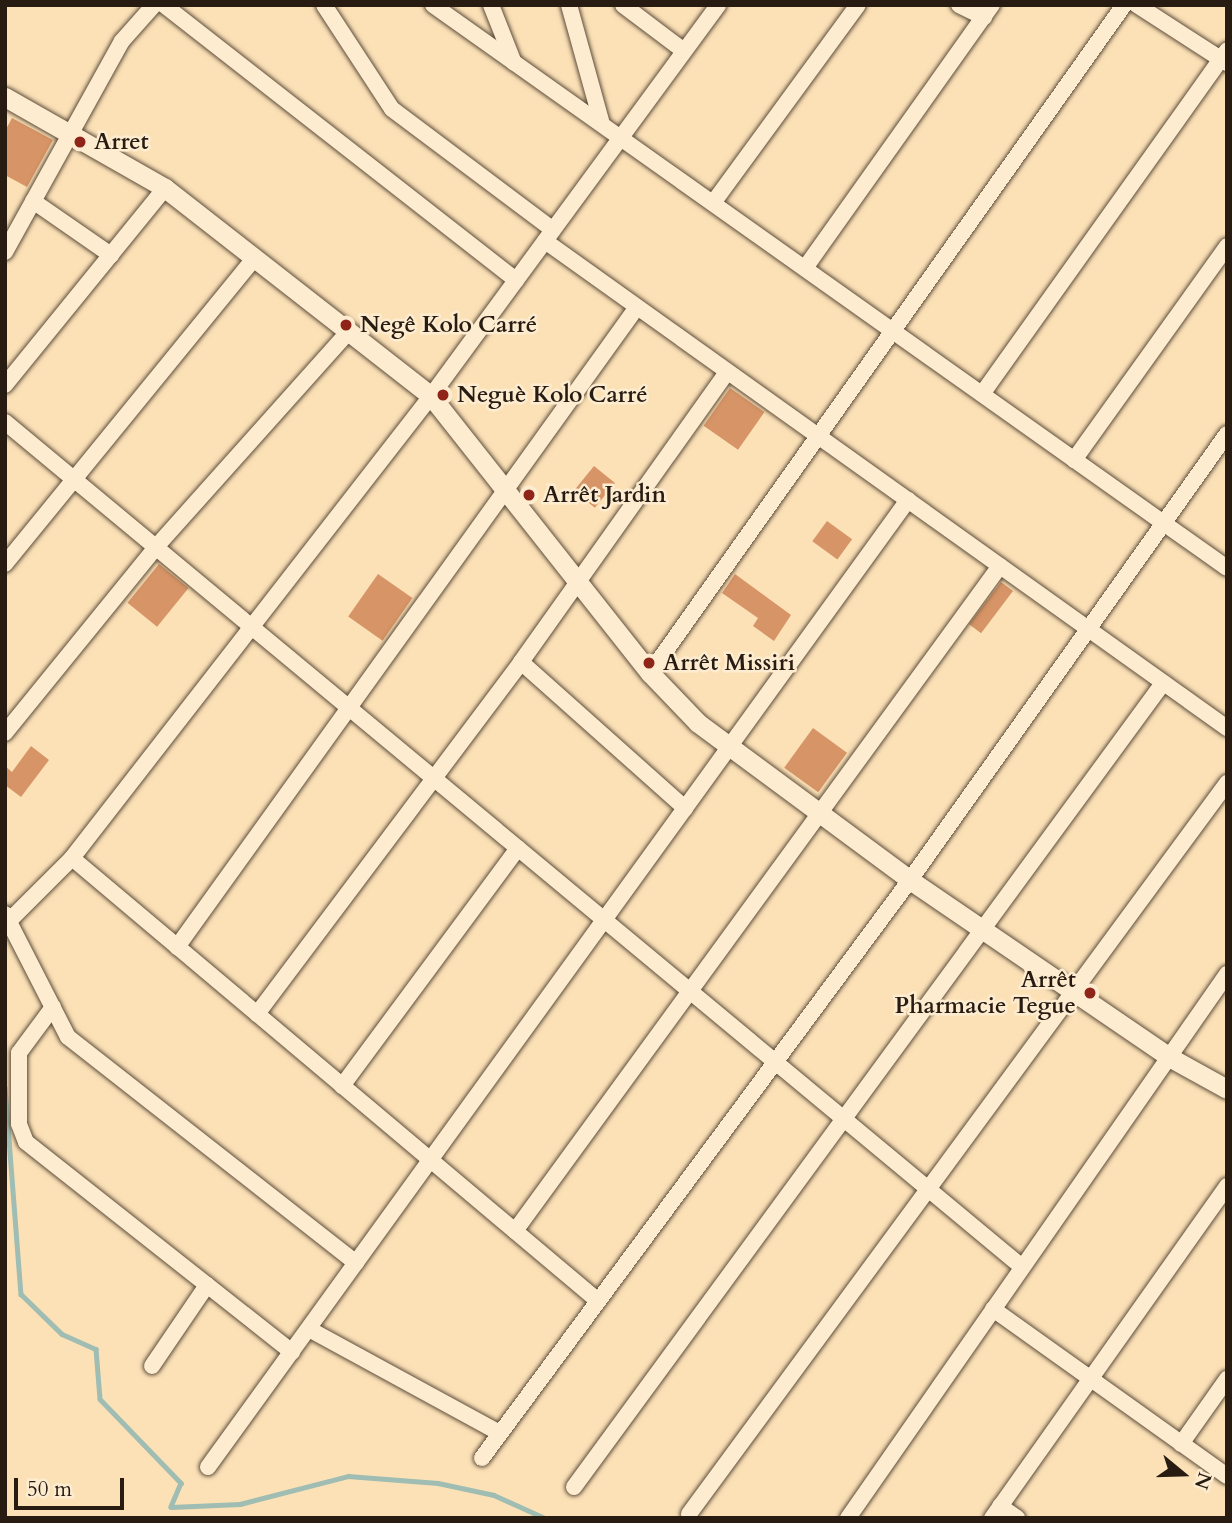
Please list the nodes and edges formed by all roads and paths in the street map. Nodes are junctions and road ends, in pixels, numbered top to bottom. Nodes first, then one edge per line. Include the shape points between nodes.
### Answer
1 (154, 5) edge
2 (164, 5) edge
3 (324, 5) edge
4 (433, 5) edge
5 (491, 5) edge
6 (569, 5) edge
7 (623, 5) edge
8 (718, 5) edge
9 (858, 5) edge
10 (959, 5) edge
11 (1124, 5) edge
12 (1137, 5) edge
13 (988, 11) edge
14 (684, 51) junction
15 (1225, 58) edge
16 (514, 64) junction
17 (5, 97) edge
18 (602, 124) junction
19 (71, 133) junction
20 (621, 137) junction
21 (165, 188) junction
22 (33, 201) junction
23 (713, 203) junction
24 (549, 235) junction
25 (1227, 246) edge
26 (5, 252) edge
27 (111, 255) junction
28 (255, 258) junction
29 (805, 268) junction
30 (516, 280) junction
31 (637, 307) junction
32 (349, 331) junction
33 (893, 331) junction
34 (727, 372) junction
35 (5, 385) edge
36 (982, 394) junction
37 (431, 396) junction
38 (5, 422) edge
39 (1227, 434) edge
40 (818, 436) junction
41 (1074, 460) junction
42 (76, 481) junction
43 (506, 490) junction
44 (908, 500) junction
45 (1163, 523) junction
46 (156, 547) junction
47 (5, 564) edge
48 (1000, 566) junction
49 (1227, 568) edge
50 (578, 582) junction
51 (252, 627) junction
52 (1088, 629) junction
53 (521, 662) junction
54 (650, 673) junction
55 (1163, 683) junction
56 (350, 708) junction
57 (1227, 728) edge
58 (5, 733) edge
59 (730, 745) junction
60 (433, 777) junction
61 (1227, 783) edge
62 (685, 808) junction
63 (821, 812) junction
64 (518, 848) junction
65 (72, 858) junction
66 (910, 880) junction
67 (604, 919) junction
68 (7, 920) edge
69 (983, 930) junction
70 (177, 947) junction
71 (1227, 974) edge
72 (690, 991) junction
73 (1073, 992) junction
74 (53, 1007) junction
75 (257, 1014) junction
76 (1169, 1057) junction
77 (775, 1062) junction
78 (342, 1086) junction
79 (1227, 1089) edge
80 (844, 1119) junction
81 (430, 1160) junction
82 (1227, 1186) edge
83 (928, 1190) junction
84 (515, 1231) junction
85 (356, 1264) junction
86 (1022, 1268) junction
87 (207, 1285) junction
88 (598, 1301) junction
89 (993, 1309) junction
90 (309, 1328) junction
91 (292, 1352) junction
92 (152, 1366) dead end
93 (1090, 1379) junction
94 (1227, 1379) edge
95 (500, 1433) junction
96 (1181, 1444) junction
97 (482, 1458) dead end
98 (208, 1467) dead end
99 (1227, 1476) edge
100 (574, 1487) dead end
101 (996, 1512) edge
102 (689, 1514) dead end
103 (848, 1518) edge
104 (1017, 1518) edge

1 - 19 street via 122,41
2 - 30 street
3 - 24 street via 392,109
4 - 16 street
5 - 16 street
6 - 18 street
7 - 14 street
8 - 14 street
9 - 23 street
10 - 13 street
11 - 33 street
12 - 15 street
13 - 29 street
14 - 20 street
15 - 36 street
16 - 18 street
17 - 19 street
18 - 20 street
19 - 21 street
19 - 22 street
20 - 23 street
20 - 24 street
21 - 27 street
21 - 28 street
22 - 26 street
22 - 27 street
23 - 29 street
24 - 30 street
24 - 31 street
25 - 41 street
27 - 35 street
28 - 32 street
28 - 42 street
29 - 33 street
30 - 37 street
31 - 34 street
31 - 43 street
32 - 37 street
32 - 46 street
33 - 36 street
33 - 40 street
34 - 40 street
34 - 50 street
36 - 41 street
37 - 43 street
37 - 51 street
38 - 42 street
39 - 45 street
40 - 44 street
40 - 54 street
41 - 45 street
42 - 46 street
42 - 47 street
43 - 50 street
43 - 56 street
44 - 48 street
44 - 59 street
45 - 49 street
45 - 52 street
46 - 51 street
46 - 58 street
48 - 52 street
48 - 63 street
50 - 53 street
50 - 54 street
51 - 56 street
51 - 65 street
52 - 55 street
52 - 66 street
53 - 60 street
53 - 62 street
54 - 59 street via 698,723
55 - 57 street
55 - 69 street
56 - 60 street
56 - 70 street
59 - 62 street
59 - 63 street
60 - 64 street
60 - 75 street
61 - 73 street
62 - 67 street
63 - 66 street
63 - 72 street
64 - 67 street
64 - 78 street
65 - 68 street
65 - 70 street
66 - 69 street
66 - 77 street
67 - 72 street
67 - 81 street
68 - 74 street
69 - 73 street
69 - 80 street
70 - 75 street
71 - 76 street
72 - 77 street
72 - 84 street
73 - 76 street
73 - 83 street
74 - 85 street via 68,1037
74 - 87 street via 19,1053 19,1124 26,1142
75 - 78 street
76 - 79 street
76 - 86 street
77 - 80 street
77 - 88 street
78 - 81 street
80 - 83 street
80 - 100 street
81 - 84 street
81 - 85 street
82 - 93 street
83 - 86 street
83 - 102 street
84 - 88 street
85 - 90 street
86 - 89 street
87 - 91 street
87 - 92 street
88 - 95 street
89 - 93 street
89 - 103 street
90 - 91 street
90 - 95 street
91 - 98 street
93 - 96 street
93 - 101 street
94 - 96 street
95 - 97 street
96 - 99 street
101 - 104 street

